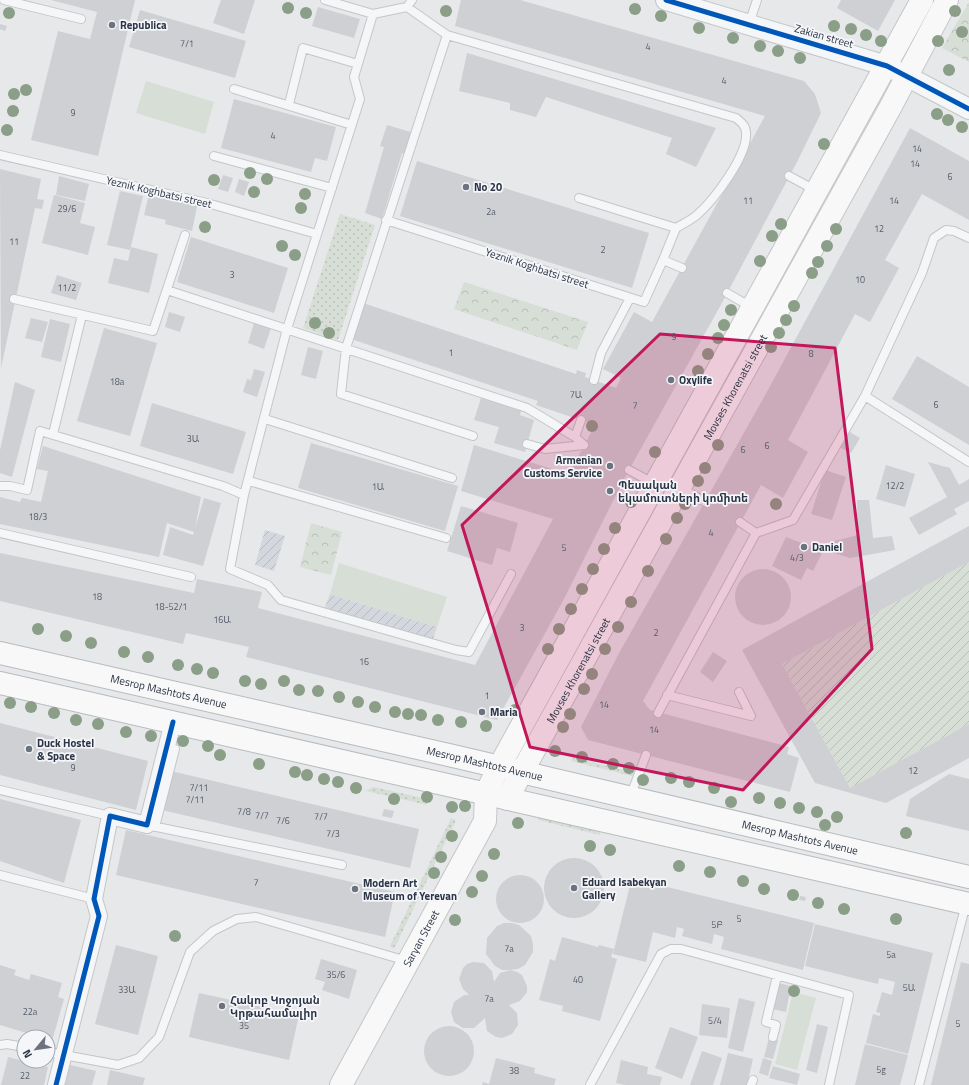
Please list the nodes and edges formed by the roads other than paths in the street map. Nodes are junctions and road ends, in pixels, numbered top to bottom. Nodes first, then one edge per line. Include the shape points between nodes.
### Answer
1 (4, 0) edge
2 (325, 0) edge
3 (412, 0) edge
4 (666, 0) edge
5 (757, 0) edge
6 (922, 0) edge
7 (947, 0) edge
8 (407, 7) junction
9 (372, 14) junction
10 (81, 19) dead end
11 (749, 24) junction
12 (447, 35) junction
13 (358, 64) junction
14 (887, 66) junction
15 (907, 76) junction
16 (234, 89) dead end
17 (289, 104) junction
18 (969, 109) edge
19 (352, 125) junction
20 (0, 155) edge
21 (214, 156) dead end
22 (789, 176) dead end
23 (332, 188) junction
24 (818, 192) junction
25 (579, 198) dead end
26 (386, 220) junction
27 (676, 228) junction
28 (317, 234) junction
29 (185, 235) dead end
30 (969, 238) edge
31 (663, 260) junction
32 (682, 268) dead end
33 (167, 290) junction
34 (727, 293) dead end
35 (630, 298) junction
36 (14, 299) dead end
37 (753, 308) junction
38 (82, 315) junction
39 (287, 329) junction
40 (346, 348) junction
41 (594, 380) dead end
42 (865, 396) junction
43 (265, 419) junction
44 (581, 420) dead end
45 (53, 434) junction
46 (473, 436) dead end
47 (575, 437) junction
48 (527, 444) dead end
49 (969, 462) edge
50 (629, 470) dead end
51 (452, 478) dead end
52 (249, 481) junction
53 (0, 486) edge
54 (670, 489) junction
55 (244, 495) junction
56 (705, 502) dead end
57 (740, 522) dead end
58 (0, 533) edge
59 (756, 533) junction
60 (446, 538) dead end
61 (511, 574) dead end
62 (191, 577) dead end
63 (0, 653) edge
64 (0, 683) edge
65 (738, 692) dead end
66 (667, 696) junction
67 (658, 712) dead end
68 (173, 722) junction
69 (175, 749) dead end
70 (646, 755) dead end
71 (499, 767) junction
72 (520, 772) junction
73 (0, 790) edge
74 (486, 793) junction
75 (630, 798) junction
76 (507, 799) junction
77 (110, 816) junction
78 (151, 826) junction
79 (342, 865) dead end
80 (0, 875) edge
81 (969, 877) edge
82 (94, 899) junction
83 (968, 904) edge
84 (409, 962) junction
85 (777, 976) junction
86 (773, 1037) dead end
87 (0, 1045) edge
88 (16, 1046) edge
89 (56, 1050) edge
90 (56, 1053) edge
91 (56, 1069) edge
92 (56, 1085) edge
93 (341, 1085) edge
94 (590, 1085) edge
95 (829, 1085) edge
96 (920, 1085) edge

1 - 10 lane
2 - 9 lane
3 - 8 lane
4 - 11 street, Zakian street
5 - 11 lane
6 - 14 main road, Movses Khorenatsi street
7 - 15 main road, Movses Khorenatsi street
8 - 9 lane
8 - 12 lane
9 - 13 lane
11 - 14 street, Zakian street
12 - 26 lane
12 - 27 lane via 736,118 744,125 746,134 743,154 725,184 705,207 696,216
13 - 17 lane via 303,48
13 - 19 lane via 354,77 360,99
14 - 15 street, Zakian street
14 - 24 main road, Movses Khorenatsi street
15 - 18 street, Zakian street
15 - 54 main road, Movses Khorenatsi street
16 - 17 lane
17 - 19 lane
19 - 23 lane
20 - 28 lane, Yeznik Koghbatsi street via 207,202
21 - 23 lane
22 - 24 lane
23 - 28 lane
24 - 37 main road, Movses Khorenatsi street
25 - 27 lane
26 - 35 lane, Yeznik Koghbatsi street
26 - 40 lane
27 - 31 lane
28 - 39 lane
29 - 33 lane
30 - 42 lane via 946,230 934,238 922,273
31 - 32 lane
31 - 35 lane, Yeznik Koghbatsi street via 644,302
33 - 38 lane via 153,331
33 - 39 lane
34 - 37 lane
35 - 41 lane via 601,353
36 - 38 lane
37 - 54 main road, Movses Khorenatsi street
38 - 45 lane
39 - 40 lane
39 - 43 lane
40 - 46 lane via 341,394
40 - 47 lane via 527,408
42 - 49 lane
42 - 59 lane via 793,520
43 - 51 lane
43 - 52 lane
44 - 47 lane
45 - 53 lane via 40,431 27,490
45 - 55 lane via 223,486
47 - 48 lane via 584,445 545,449
50 - 54 lane
52 - 55 lane
52 - 60 lane
54 - 56 lane
54 - 71 main road, Movses Khorenatsi street
54 - 72 main road, Movses Khorenatsi street
55 - 61 lane via 230,569 268,585 281,600 469,652
57 - 59 lane
58 - 62 lane
59 - 66 lane
63 - 71 main road, Mesrop Mashtots Avenue
64 - 68 main road
65 - 66 lane via 751,716
66 - 67 lane
68 - 74 main road
68 - 78 street
69 - 78 lane
70 - 75 lane
71 - 72 main road, Mesrop Mashtots Avenue
71 - 74 main road, Saryan Street
72 - 75 main road, Mesrop Mashtots Avenue
72 - 76 main road
73 - 77 lane
74 - 76 main road
74 - 84 main road, Saryan Street via 485,821
75 - 81 main road, Mesrop Mashtots Avenue
76 - 83 main road
77 - 78 street
77 - 82 street
78 - 79 lane
80 - 82 lane
82 - 89 street via 99,916
83 - 96 lane via 948,989
84 - 90 lane via 256,917 237,920 212,931 190,952 159,1037 139,1058 118,1065
84 - 93 main road, Saryan Street
85 - 86 lane via 766,1022 776,1025
85 - 94 lane via 681,949 671,949 660,954
85 - 95 lane via 849,995
87 - 88 lane
91 - 92 street

